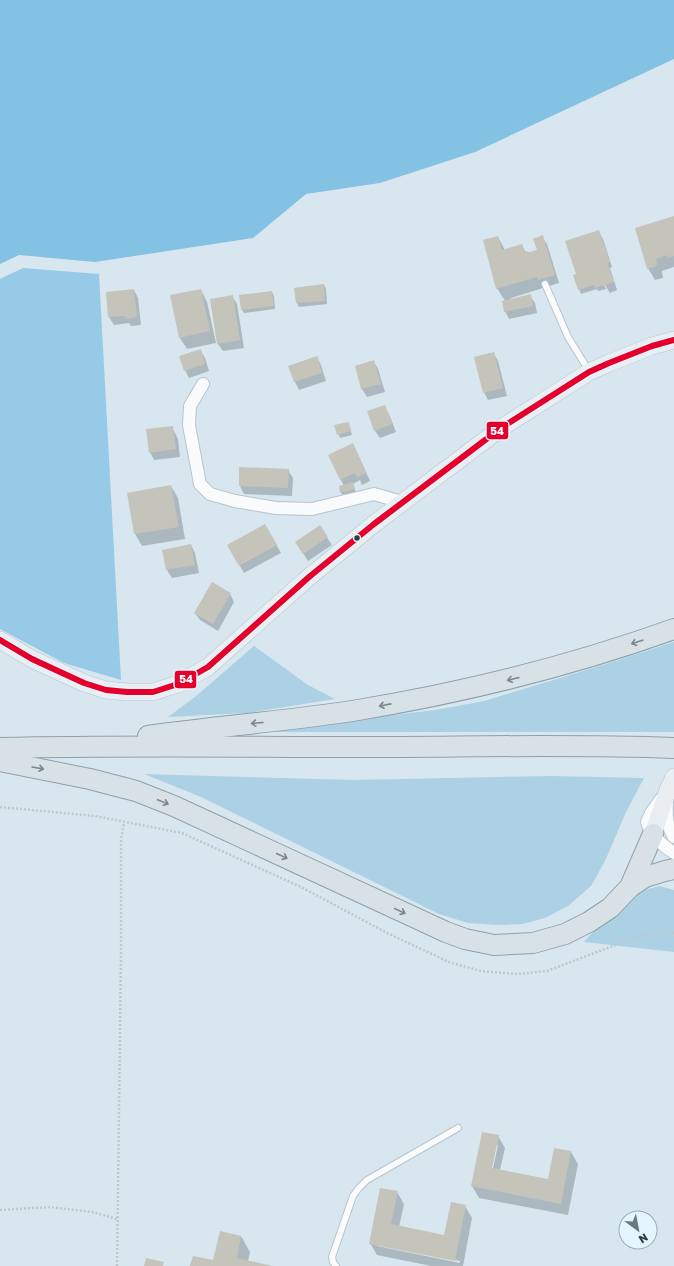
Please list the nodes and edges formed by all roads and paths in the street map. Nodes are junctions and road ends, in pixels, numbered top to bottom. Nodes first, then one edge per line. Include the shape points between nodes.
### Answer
1 (545, 284) dead end
2 (674, 340) edge
3 (590, 372) junction
4 (203, 384) dead end
5 (402, 502) junction
6 (674, 629) edge
7 (0, 640) edge
8 (83, 746) junction
9 (0, 748) edge
10 (674, 748) edge
11 (0, 761) edge
12 (671, 783) edge
13 (0, 807) edge
14 (653, 834) junction
15 (674, 837) edge
16 (674, 853) edge
17 (674, 869) edge
18 (630, 887) junction
19 (458, 1128) dead end
20 (0, 1210) edge
21 (118, 1219) junction
22 (117, 1266) edge
23 (336, 1266) edge

1 - 3 lane via 568,337
2 - 3 main road via 652,346
3 - 5 main road via 501,428
4 - 5 street via 190,406 189,425 200,484 210,494 276,508 312,509 374,494
5 - 7 main road via 309,577 208,667 178,684 153,692 106,690 84,683 32,659
6 -> 8 main road via 582,660 470,689 358,710 275,722 200,728
8 - 9 main road
8 - 10 main road
11 -> 18 main road via 90,778 174,806 464,939 494,945 533,943 565,934 610,908
12 - 14 main road
12 - 15 street via 666,815
13 - 21 path via 95,816 124,823 121,840
14 - 16 street
14 - 18 main road
17 - 18 main road via 646,877
19 - 23 lane via 367,1180 358,1189 353,1196 332,1257
20 - 21 path via 50,1207 92,1212
21 - 22 path

